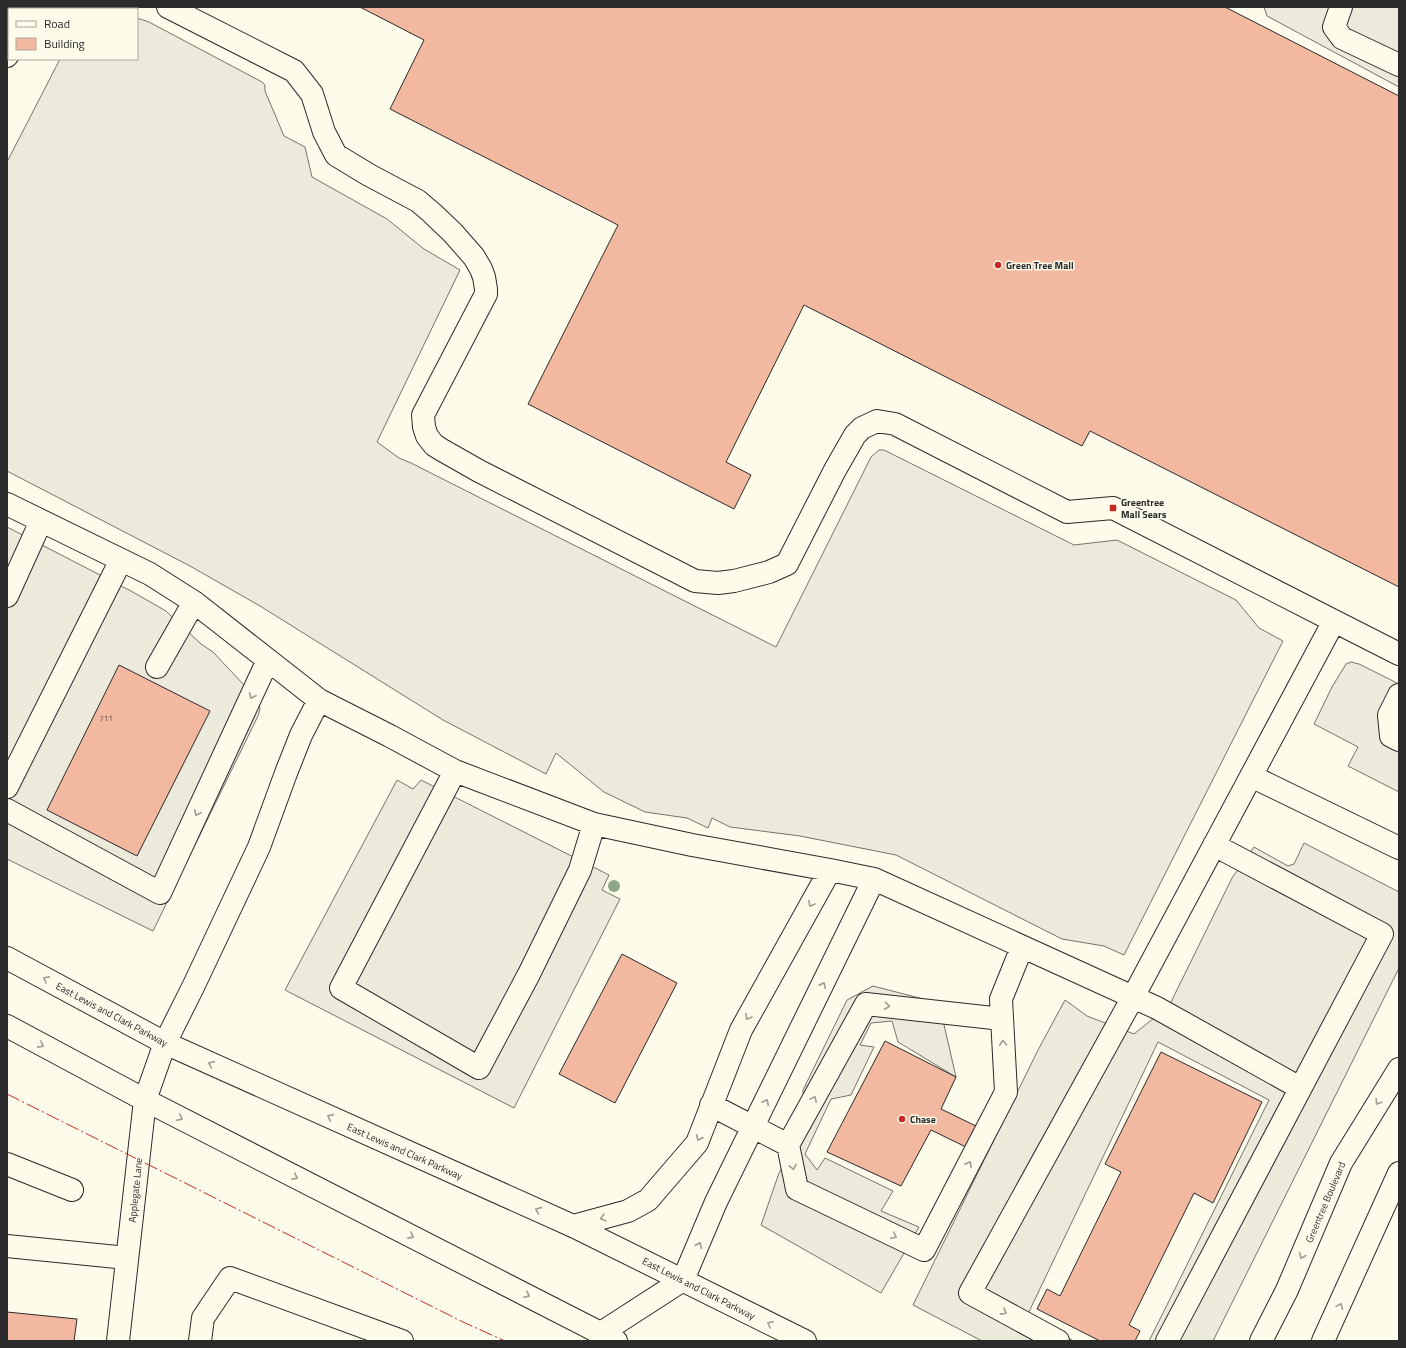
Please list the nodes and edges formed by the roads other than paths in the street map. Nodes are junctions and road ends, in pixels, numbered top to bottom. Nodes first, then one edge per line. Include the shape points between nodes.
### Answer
1 (168, 7) edge
2 (1341, 7) edge
3 (1399, 65) edge
4 (7, 504) edge
5 (41, 521) junction
6 (121, 560) junction
7 (7, 596) edge
8 (194, 602) junction
9 (1334, 621) junction
10 (1399, 654) edge
11 (268, 660) junction
12 (157, 667) dead end
13 (1399, 695) edge
14 (319, 700) junction
15 (1399, 740) edge
16 (455, 771) junction
17 (1251, 776) junction
18 (7, 787) edge
19 (7, 810) edge
20 (594, 824) junction
21 (1214, 845) junction
22 (1399, 848) edge
23 (830, 870) junction
24 (874, 879) junction
25 (1022, 946) junction
26 (7, 958) edge
27 (1134, 997) junction
28 (1002, 1019) junction
29 (7, 1026) edge
30 (164, 1043) junction
31 (1399, 1069) edge
32 (1300, 1088) junction
33 (145, 1100) junction
34 (712, 1105) junction
35 (753, 1127) junction
36 (788, 1145) junction
37 (7, 1164) edge
38 (1399, 1172) edge
39 (72, 1190) dead end
40 (573, 1226) junction
41 (7, 1246) edge
42 (127, 1258) junction
43 (683, 1280) junction
44 (368, 1335) edge
45 (606, 1338) edge
46 (118, 1341) edge
47 (200, 1341) edge
48 (402, 1341) edge
49 (805, 1341) edge
50 (1058, 1341) edge
51 (1167, 1341) edge
52 (1261, 1341) edge
53 (1323, 1341) edge

1 - 9 main road via 294,71 312,94 324,132 336,155 418,201 453,233 474,257 484,277 486,294 423,414 426,431 434,445 480,471 695,580 718,583 750,578 787,564 855,435 862,428 877,421 888,422 1067,512 1114,508
2 - 3 main road via 1334,27 1342,38
4 - 5 main road
5 - 6 main road
5 - 7 main road
6 - 8 main road via 150,574
6 - 18 main road
8 - 11 main road
8 - 12 main road
9 - 10 main road
9 - 17 main road
11 - 14 main road
11 -> 19 main road via 160,893
13 - 15 main road via 1389,715 1391,736
14 - 16 main road
14 - 30 main road, Applegate Lane via 298,742 259,847
16 - 20 main road
16 - 20 main road via 341,988 479,1068 580,870
17 - 21 main road
17 - 22 main road
20 - 23 main road
21 - 27 main road
21 - 32 main road via 1382,934
23 - 24 main road
23 -> 34 main road via 741,1030
24 - 25 main road
35 -> 24 main road
25 - 27 main road
25 - 28 main road via 1001,999
30 -> 26 main road, East Lewis and Clark Parkway
27 - 32 main road
27 -> 50 main road via 970,1293
36 -> 28 main road via 866,1004
36 -> 28 main road via 797,1189 924,1250 1006,1092
29 -> 33 main road
30 - 33 main road, Applegate Lane
40 -> 30 main road, East Lewis and Clark Parkway
31 -> 52 main road, Greentree Boulevard via 1341,1163 1287,1290
32 - 51 main road
33 - 42 main road, Applegate Lane
33 -> 45 main road
34 - 35 main road
34 -> 40 main road via 697,1143 648,1200 628,1211
35 - 36 main road
43 -> 35 main road via 716,1202
37 - 39 main road
53 -> 38 main road
40 - 43 main road, East Lewis and Clark Parkway
41 - 42 main road
42 - 46 main road, Applegate Lane
43 - 45 main road
49 -> 43 main road, East Lewis and Clark Parkway
44 - 47 main road via 230,1278 203,1318
44 - 48 main road

